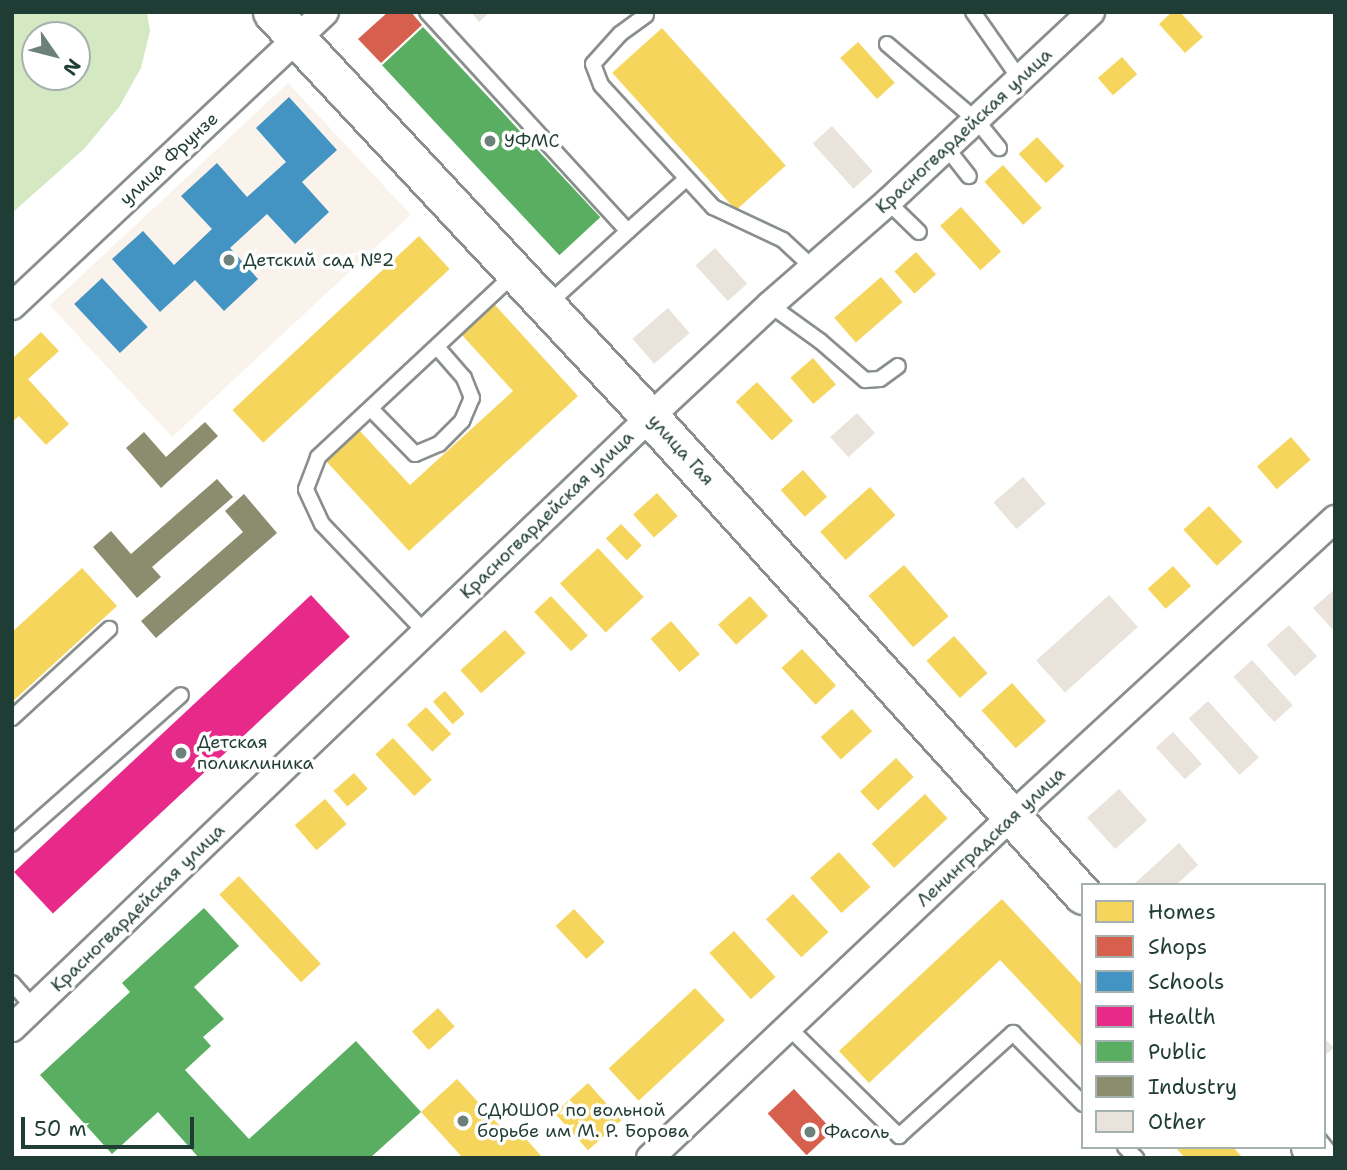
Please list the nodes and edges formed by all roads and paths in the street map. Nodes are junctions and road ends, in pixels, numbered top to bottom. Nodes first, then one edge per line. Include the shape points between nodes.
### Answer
1 (272, 12) edge
2 (325, 12) edge
3 (427, 12) edge
4 (974, 12) edge
5 (1091, 12) edge
6 (646, 15) dead end
7 (296, 39) junction
8 (887, 44) dead end
9 (1020, 79) junction
10 (977, 121) junction
11 (946, 146) junction
12 (999, 148) dead end
13 (969, 176) dead end
14 (686, 179) junction
15 (888, 202) junction
16 (628, 231) junction
17 (919, 232) dead end
18 (813, 268) junction
19 (515, 273) junction
20 (770, 305) junction
21 (12, 306) edge
22 (545, 306) junction
23 (437, 348) junction
24 (898, 366) dead end
25 (371, 410) junction
26 (650, 417) junction
27 (1335, 519) edge
28 (109, 629) dead end
29 (425, 632) junction
30 (181, 695) dead end
31 (12, 718) edge
32 (1012, 816) junction
33 (12, 844) edge
34 (1081, 893) edge
35 (12, 983) edge
36 (33, 1008) junction
37 (788, 1027) junction
38 (12, 1028) edge
39 (1081, 1102) edge
40 (650, 1158) edge

1 - 7 street, улица Гая
2 - 7 street, улица Фрунзе
3 - 16 lane
4 - 9 lane
5 - 9 street, Красногвардейская улица
6 - 14 lane via 620,34 593,64 601,85
7 - 19 street, улица Гая
7 - 21 street, улица Фрунзе
8 - 10 lane
9 - 10 street, Красногвардейская улица
10 - 11 street, Красногвардейская улица
10 - 12 lane
11 - 13 lane
11 - 15 street, Красногвардейская улица
14 - 16 lane
14 - 18 lane via 713,207 783,240
15 - 17 lane
15 - 18 street, Красногвардейская улица
16 - 22 lane
18 - 20 street, Красногвардейская улица
19 - 22 street, улица Гая
19 - 23 lane
20 - 24 lane via 865,380 880,379
20 - 26 street, Красногвардейская улица
22 - 26 street, улица Гая
23 - 25 lane
23 - 25 lane via 464,379 472,398 462,421 439,444 415,454
25 - 29 lane via 318,457 306,489 322,524
26 - 29 street, Красногвардейская улица
26 - 32 street, улица Гая
27 - 32 street, Ленинградская улица
28 - 31 lane
29 - 36 street, Красногвардейская улица
30 - 33 lane
32 - 34 street, улица Гая
32 - 37 street, Ленинградская улица
35 - 36 lane
36 - 38 street, Красногвардейская улица
37 - 39 lane via 899,1136 1013,1032
37 - 40 street, Ленинградская улица

